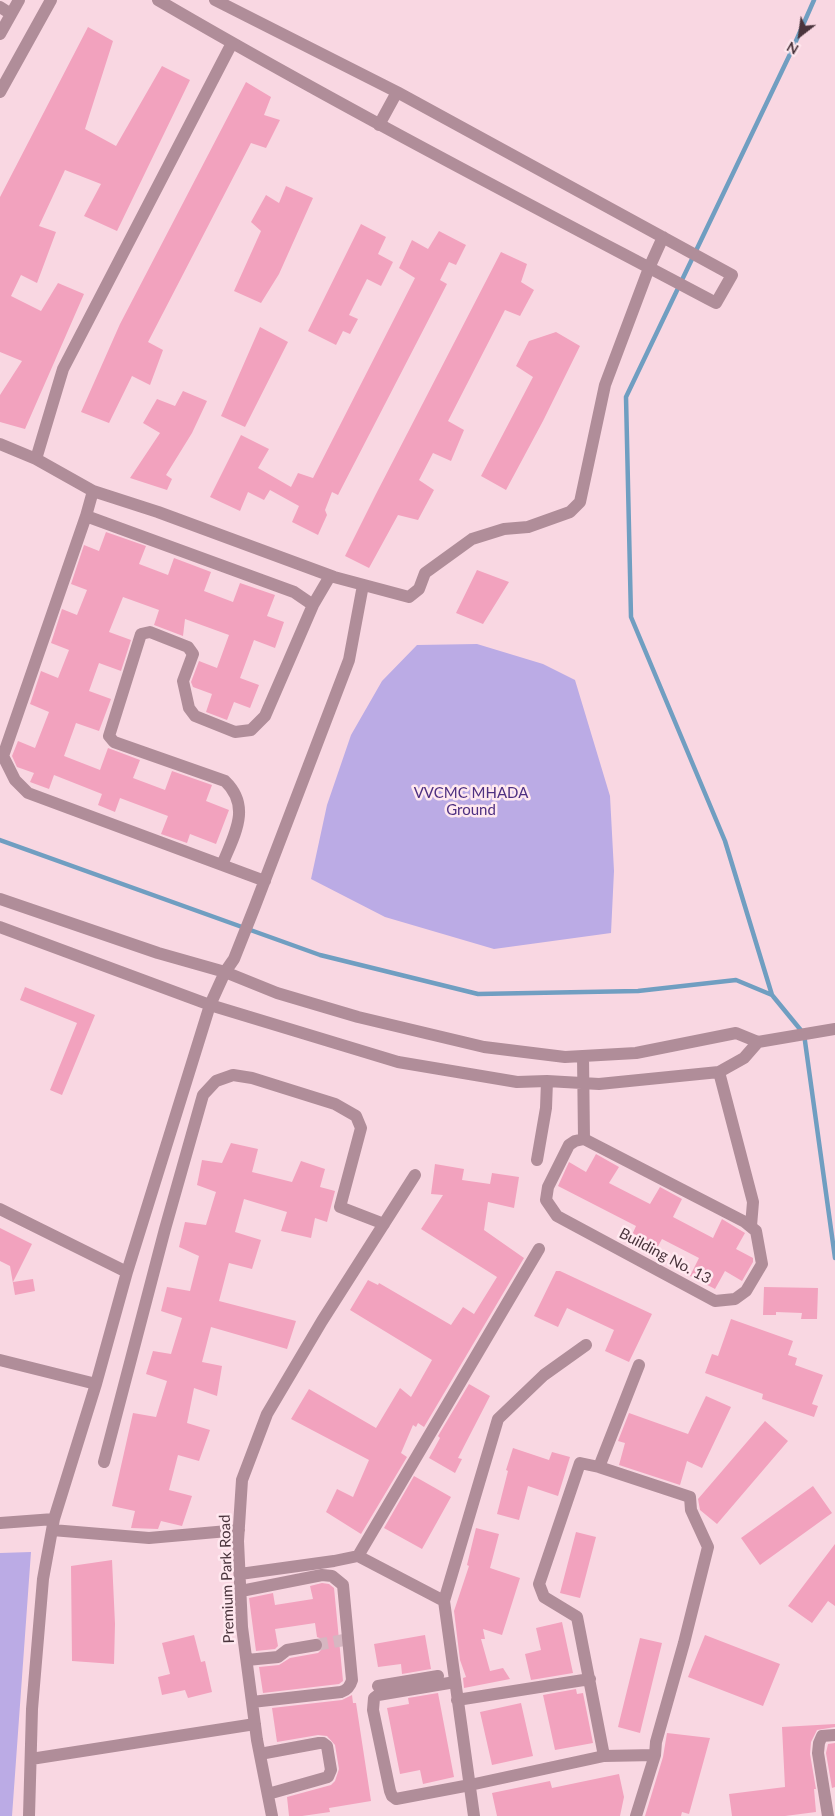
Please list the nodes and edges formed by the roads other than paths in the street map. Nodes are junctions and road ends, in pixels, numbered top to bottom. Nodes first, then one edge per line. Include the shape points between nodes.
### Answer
1 (19, 0) edge
2 (51, 0) edge
3 (158, 0) edge
4 (215, 0) edge
5 (6, 11) edge
6 (0, 34) edge
7 (232, 43) junction
8 (0, 92) edge
9 (397, 92) junction
10 (379, 125) junction
11 (663, 237) junction
12 (649, 268) junction
13 (0, 444) edge
14 (36, 459) junction
15 (93, 491) junction
16 (86, 516) junction
17 (330, 576) junction
18 (363, 584) junction
19 (313, 605) junction
20 (222, 865) junction
21 (265, 881) junction
22 (0, 898) edge
23 (0, 927) edge
24 (225, 972) junction
25 (210, 1004) junction
26 (835, 1028) edge
27 (764, 1041) junction
28 (582, 1056) junction
29 (719, 1072) junction
30 (547, 1081) junction
31 (583, 1083) junction
32 (584, 1140) junction
33 (537, 1160) dead end
34 (415, 1175) dead end
35 (0, 1208) edge
36 (384, 1224) junction
37 (751, 1226) junction
38 (540, 1249) dead end
39 (127, 1272) junction
40 (586, 1345) dead end
41 (0, 1360) edge
42 (638, 1366) dead end
43 (96, 1384) junction
44 (104, 1462) dead end
45 (599, 1467) junction
46 (0, 1522) edge
47 (53, 1525) junction
48 (239, 1530) junction
49 (358, 1556) junction
50 (240, 1574) junction
51 (243, 1590) junction
52 (444, 1601) junction
53 (316, 1645) tunnel mouth
54 (249, 1660) junction
55 (454, 1677) junction
56 (590, 1679) junction
57 (378, 1686) dead end
58 (458, 1700) junction
59 (257, 1701) junction
60 (255, 1724) junction
61 (835, 1735) edge
62 (260, 1754) junction
63 (655, 1755) junction
64 (604, 1756) junction
65 (31, 1759) junction
66 (470, 1785) junction
67 (268, 1794) junction
68 (29, 1816) edge
69 (272, 1816) edge
70 (474, 1816) edge
71 (636, 1816) edge
72 (828, 1816) edge

1 - 5 street
2 - 8 street
3 - 7 street
4 - 9 street
5 - 6 street
7 - 10 street
7 - 14 street via 63,369
9 - 10 street
9 - 11 street
10 - 12 street
11 - 12 street
11 - 12 street via 732,275 716,303
12 - 18 street via 605,385 580,502 570,512 537,524 504,529 472,539 425,573 419,589 410,597
13 - 14 street
14 - 15 street
15 - 16 street
15 - 17 street
16 - 19 street via 294,592
16 - 20 street via 3,756 15,780 28,793
17 - 18 street
17 - 19 street
18 - 21 street via 349,660
19 - 20 street via 266,716 251,730 235,732 195,716 189,708 183,681 193,654 188,647 150,632 141,634 109,736 114,742 224,781 234,789 240,816
20 - 21 street
21 - 24 street via 234,959
22 - 24 street via 158,953
23 - 25 street
24 - 25 street
24 - 28 street via 277,993 358,1017 484,1047 564,1057
25 - 30 street via 398,1062 517,1082
25 - 39 street
26 - 27 street
27 - 28 street via 736,1033 636,1053
27 - 29 street via 744,1058
28 - 31 street
29 - 31 street
29 - 37 street via 753,1202
30 - 31 street
30 - 33 street
31 - 32 street
32 - 37 street
32 - 37 street, Building No. 13 via 569,1144 548,1187 546,1200 557,1216 715,1302 735,1299 746,1291 762,1264 756,1231
34 - 36 street, Premium Park Road
35 - 39 street
36 - 44 street via 340,1207 360,1128 356,1116 335,1104 252,1078 233,1075 216,1081 204,1095 198,1114
36 - 48 street, Premium Park Road via 267,1414 242,1480
38 - 49 street
39 - 43 street
40 - 52 street via 544,1375 498,1419
41 - 43 street
42 - 45 street
43 - 47 street
45 - 56 street via 580,1463 539,1584 544,1597 577,1617
45 - 63 street via 690,1497 691,1510 708,1546
46 - 47 street
47 - 48 street via 149,1538
47 - 65 street via 43,1579
48 - 50 street, Premium Park Road
49 - 50 street
49 - 52 street
50 - 51 street, Premium Park Road
51 - 54 street, Premium Park Road via 242,1628
51 - 59 street via 322,1575 332,1576 343,1585 352,1680 346,1690
52 - 55 street
53 - 54 street via 287,1650 278,1657
54 - 59 street, Premium Park Road
55 - 57 street
55 - 58 street
55 - 66 street via 378,1695 374,1698 373,1710 392,1796 396,1798
56 - 58 street
56 - 64 street
58 - 66 street
59 - 60 street, Premium Park Road
60 - 62 street, Premium Park Road
60 - 65 street
61 - 72 street via 822,1736 818,1753
62 - 67 street, Premium Park Road
62 - 67 street via 319,1743 327,1746 331,1770 328,1777
63 - 64 street
63 - 71 street
64 - 66 street
65 - 68 street
66 - 70 street
67 - 69 street, Premium Park Road

